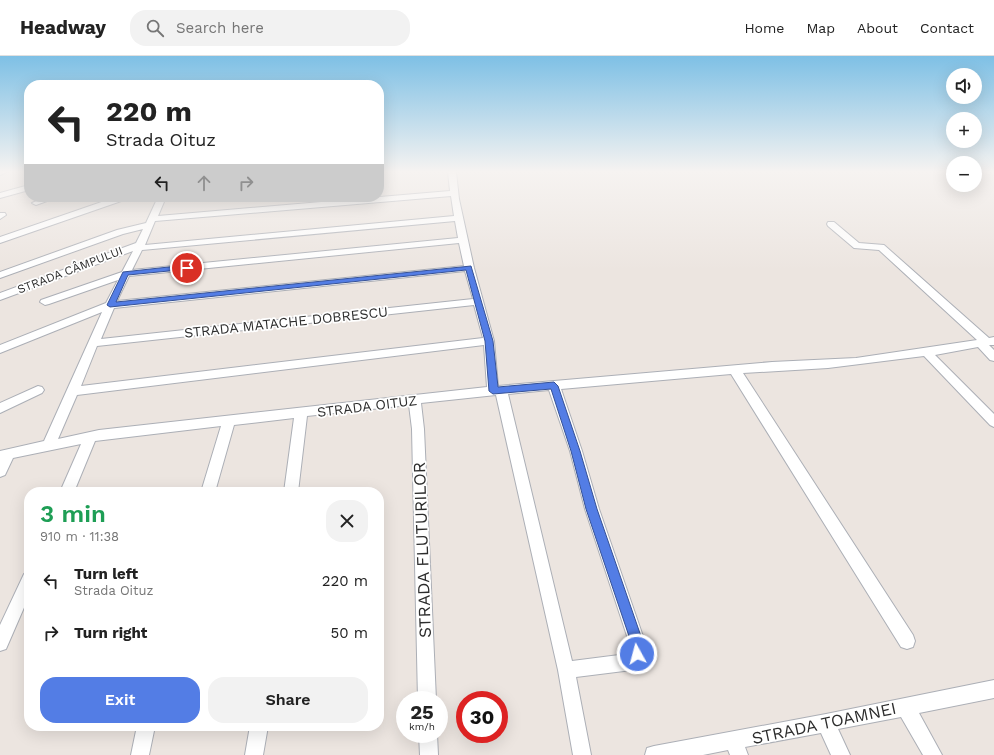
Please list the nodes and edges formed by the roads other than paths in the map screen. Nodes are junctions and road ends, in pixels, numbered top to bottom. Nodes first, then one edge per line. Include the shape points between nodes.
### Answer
1 (102, 205) edge
2 (159, 205) edge
3 (333, 205) edge
4 (456, 205) edge
5 (459, 218) junction
6 (151, 222) junction
7 (831, 224) dead end
8 (0, 240) edge
9 (464, 240) junction
10 (140, 247) junction
11 (469, 268) junction
12 (125, 274) junction
13 (0, 275) edge
14 (0, 297) edge
15 (45, 302) dead end
16 (477, 302) junction
17 (110, 305) junction
18 (489, 341) junction
19 (987, 342) edge
20 (95, 343) junction
21 (0, 349) edge
22 (926, 351) junction
23 (994, 357) edge
24 (735, 370) junction
25 (554, 386) junction
26 (38, 390) dead end
27 (73, 391) junction
28 (497, 391) junction
29 (415, 400) junction
30 (0, 408) edge
31 (301, 414) junction
32 (229, 421) junction
33 (994, 422) edge
34 (90, 436) junction
35 (49, 445) junction
36 (5, 455) edge
37 (0, 471) edge
38 (70, 487) edge
39 (209, 487) edge
40 (292, 487) edge
41 (24, 590) edge
42 (907, 641) dead end
43 (0, 643) edge
44 (566, 670) junction
45 (427, 691) edge
46 (992, 692) edge
47 (905, 706) junction
48 (826, 723) junction
49 (145, 731) edge
50 (258, 731) edge
51 (428, 743) edge
52 (736, 748) edge
53 (140, 755) edge
54 (254, 755) edge
55 (429, 755) edge
56 (582, 755) edge
57 (658, 755) edge
58 (841, 755) edge
59 (933, 755) edge

1 - 8 street
2 - 6 street, STRADA CÂMPULUI
3 - 6 street
4 - 5 street
5 - 9 street
5 - 10 street
6 - 10 street, STRADA CÂMPULUI
6 - 13 street
7 - 19 street via 857,246 880,247
9 - 11 street
9 - 12 street
10 - 12 street, STRADA CÂMPULUI
10 - 14 street, STRADA CÂMPULUI
11 - 16 street
11 - 17 street
12 - 15 street
12 - 17 street, STRADA CÂMPULUI
16 - 18 street
16 - 20 street, STRADA MATACHE DOBRESCU
17 - 20 street, STRADA CÂMPULUI
17 - 21 street
18 - 27 street
18 - 28 street
19 - 22 street, STRADA OITUZ
19 - 23 street
20 - 27 street, STRADA CÂMPULUI
22 - 24 street, STRADA OITUZ via 844,363
22 - 33 street
24 - 25 street, STRADA OITUZ
24 - 42 street
25 - 28 street, STRADA OITUZ
25 - 44 street via 638,645 637,654 632,662
26 - 30 street
27 - 35 street, STRADA CÂMPULUI
28 - 29 street, STRADA OITUZ
28 - 44 street
29 - 31 street, STRADA OITUZ
29 - 45 street, STRADA FLUTURILOR
31 - 32 street, STRADA OITUZ
31 - 40 street
32 - 34 street, STRADA OITUZ
32 - 39 street
34 - 35 street, STRADA OITUZ
34 - 38 street
35 - 36 street, STRADA OITUZ
36 - 37 street
41 - 43 street
44 - 56 street
46 - 47 street, STRADA TOAMNEI
47 - 48 street, STRADA TOAMNEI
47 - 59 street
48 - 52 street, STRADA TOAMNEI
48 - 58 street
49 - 53 street
50 - 54 street
51 - 55 street
52 - 57 street, STRADA TOAMNEI

